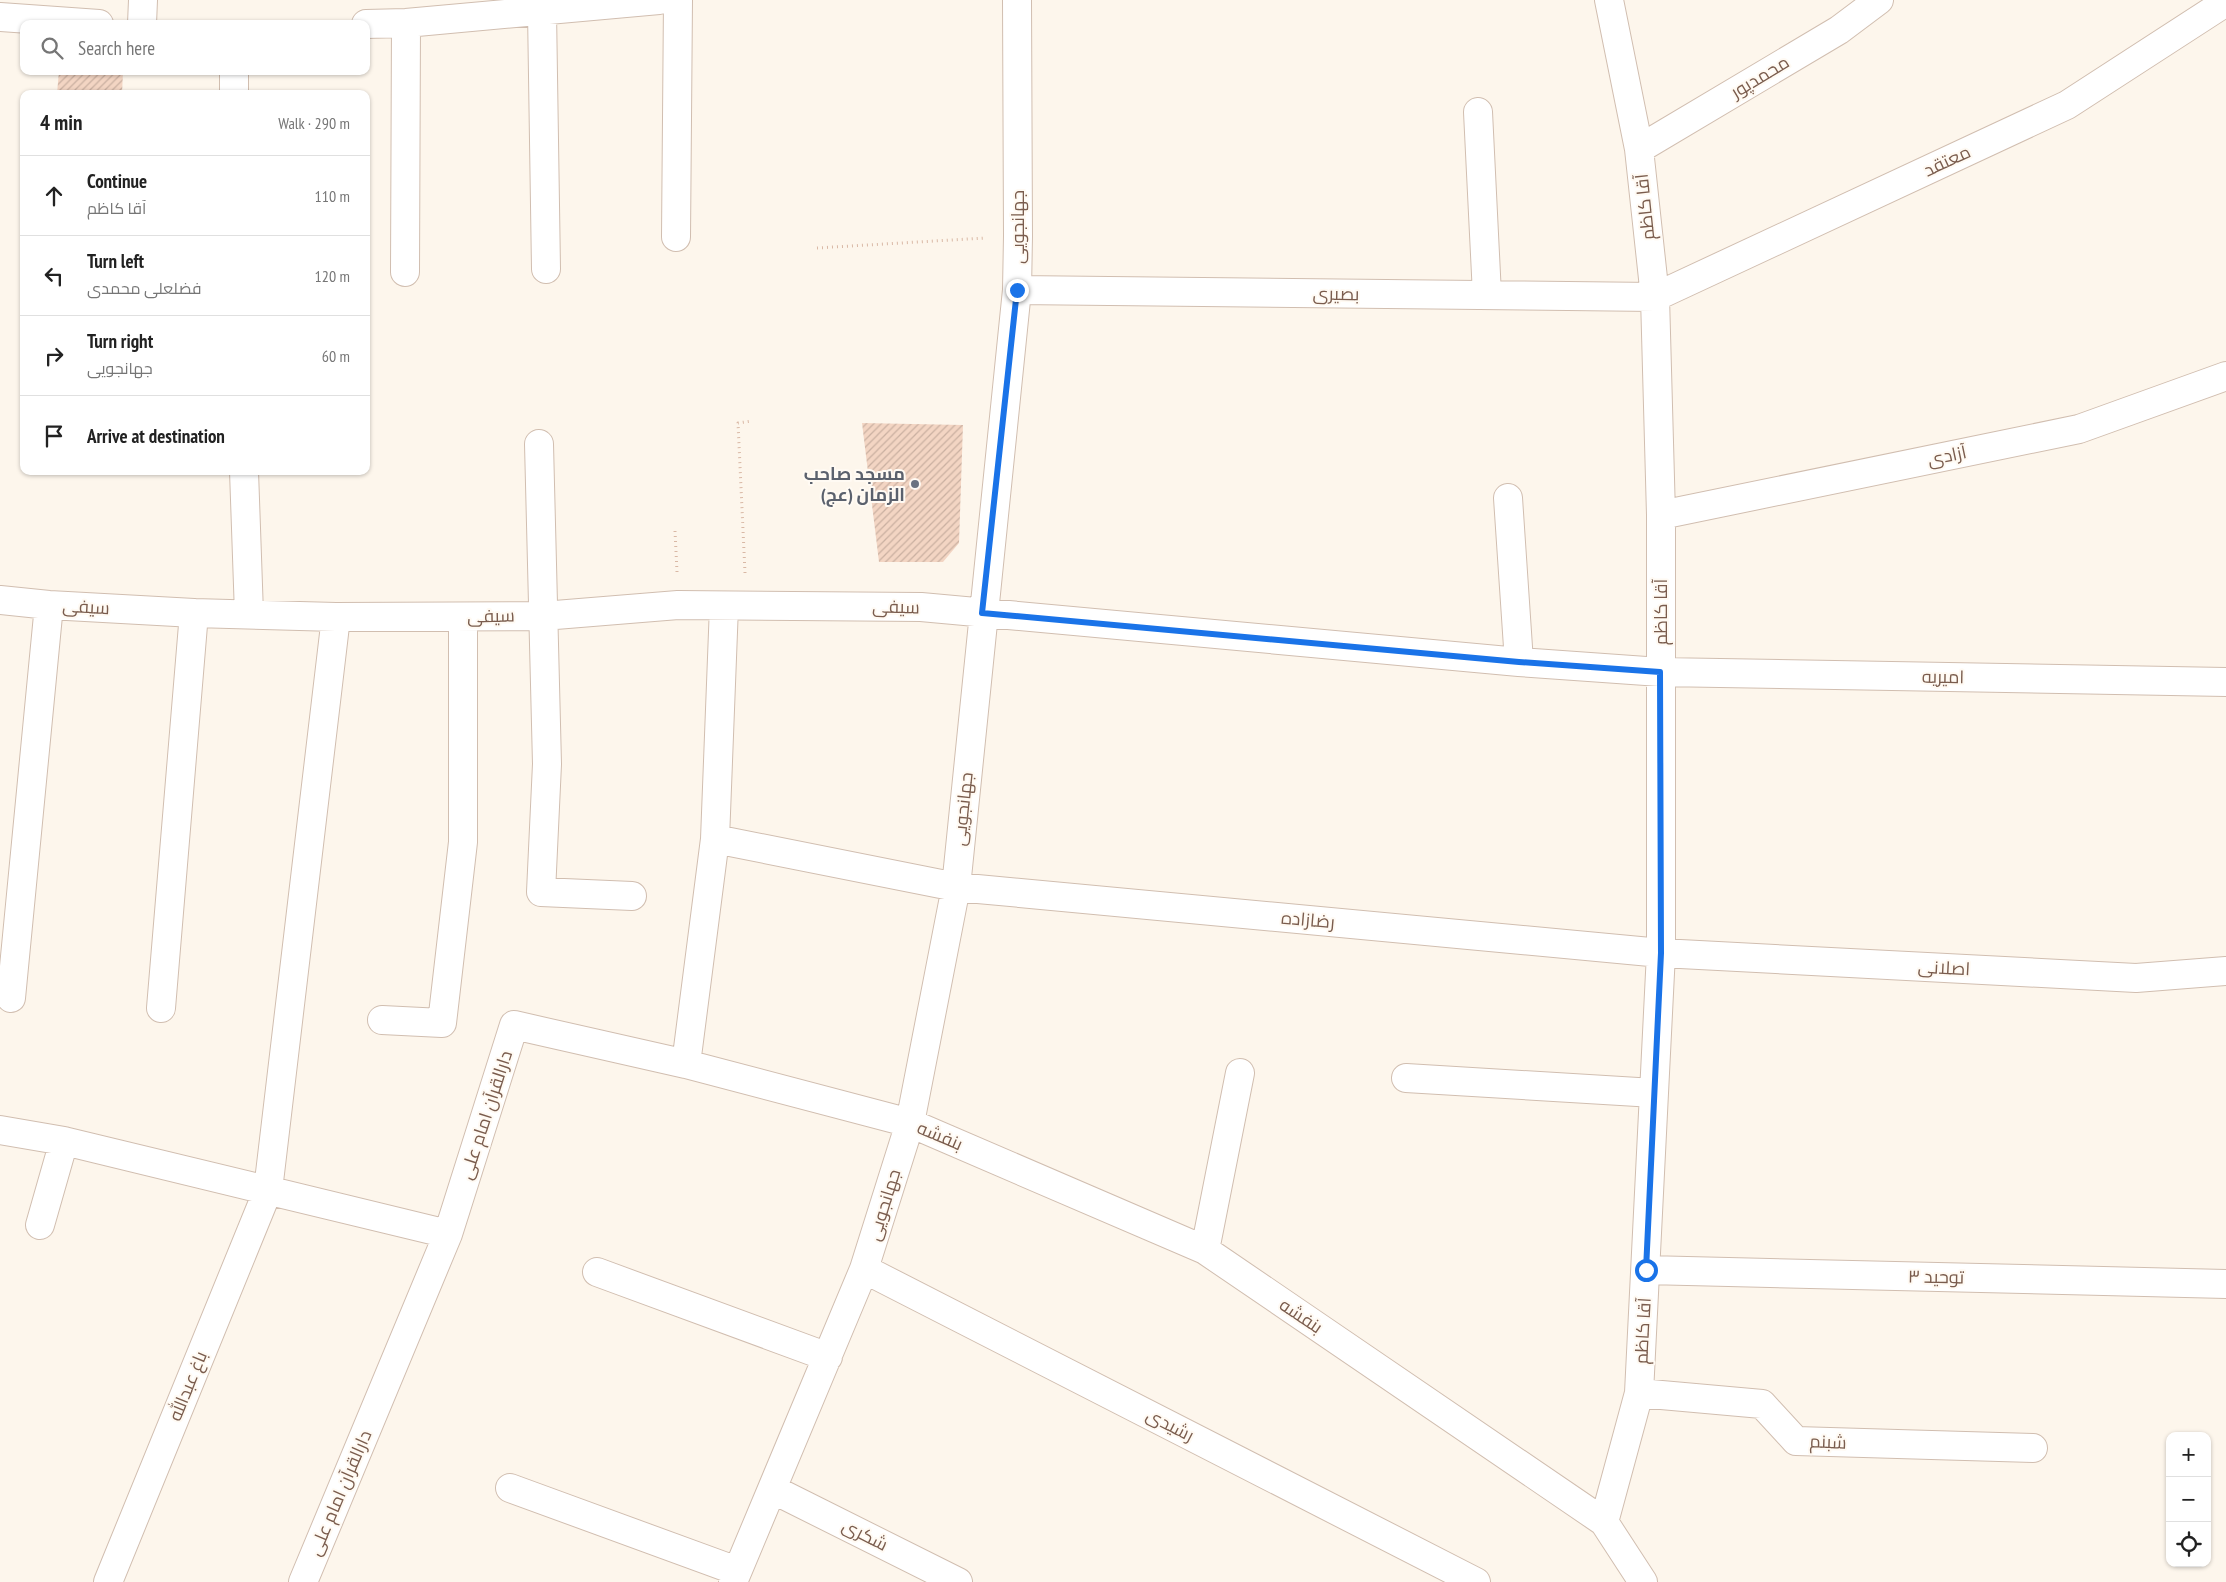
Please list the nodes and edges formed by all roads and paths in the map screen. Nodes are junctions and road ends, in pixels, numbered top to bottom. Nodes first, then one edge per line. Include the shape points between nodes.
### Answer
1 (143, 0) edge
2 (659, 0) edge
3 (678, 0) edge
4 (1017, 0) edge
5 (1609, 0) edge
6 (1879, 0) edge
7 (2226, 2) edge
8 (542, 11) junction
9 (0, 17) edge
10 (42, 20) edge
11 (142, 20) edge
12 (406, 23) junction
13 (370, 24) edge
14 (234, 75) edge
15 (234, 90) edge
16 (1478, 112) dead end
17 (1639, 149) junction
18 (1018, 236) junction
19 (676, 237) dead end
20 (817, 248) dead end
21 (546, 269) dead end
22 (405, 272) dead end
23 (1017, 290) junction
24 (1488, 295) junction
25 (1656, 298) junction
26 (2226, 376) edge
27 (752, 421) dead end
28 (539, 444) dead end
29 (244, 475) edge
30 (1508, 498) dead end
31 (1661, 515) junction
32 (675, 531) dead end
33 (0, 600) edge
34 (49, 605) junction
35 (678, 606) junction
36 (735, 606) junction
37 (194, 613) junction
38 (982, 613) junction
39 (249, 614) junction
40 (543, 616) junction
41 (336, 617) junction
42 (463, 617) junction
43 (1519, 662) junction
44 (1660, 672) junction
45 (2226, 682) edge
46 (715, 839) junction
47 (956, 886) junction
48 (632, 896) dead end
49 (1661, 953) junction
50 (2226, 971) edge
51 (10, 998) dead end
52 (161, 1008) dead end
53 (382, 1020) dead end
54 (686, 1064) junction
55 (1240, 1073) dead end
56 (1406, 1078) dead end
57 (1654, 1093) junction
58 (910, 1123) junction
59 (0, 1130) edge
60 (64, 1142) junction
61 (268, 1190) junction
62 (40, 1225) dead end
63 (448, 1234) junction
64 (1205, 1250) junction
65 (864, 1269) junction
66 (1646, 1270) junction
67 (597, 1272) dead end
68 (2226, 1284) edge
69 (828, 1357) junction
70 (1639, 1393) junction
71 (2033, 1448) dead end
72 (510, 1488) dead end
73 (772, 1489) junction
74 (1604, 1522) junction
75 (735, 1577) edge
76 (108, 1582) edge
77 (303, 1582) edge
78 (958, 1582) edge
79 (1476, 1582) edge
80 (1643, 1582) edge

1 - 11 street
2 - 8 street
3 - 19 street
4 - 18 street, جهانجویی
5 - 17 street, آقا کاظم
6 - 17 street, محمدپور via 1839,30
7 - 25 street, معتقد via 2067,105
8 - 12 street
8 - 21 street
9 - 10 street
12 - 13 street
12 - 22 street
14 - 15 street
16 - 24 street
17 - 25 street, آقا کاظم
18 - 20 path
18 - 23 street, جهانجویی
23 - 24 street, بصیری
23 - 38 street, جهانجویی
24 - 25 street, بصیری
25 - 31 street, آقا کاظم
26 - 31 street, آزادی via 2079,429
27 - 36 path via 738,423
28 - 40 street
29 - 39 street
30 - 43 street
31 - 44 street, آقا کاظم
32 - 35 path
33 - 34 street, سیفی
34 - 37 street, سیفی
34 - 51 street
35 - 36 street, سیفی
35 - 40 street, سیفی
36 - 38 street, سیفی via 921,607
36 - 46 street
37 - 39 street, سیفی
37 - 52 street
38 - 43 street, سیفی
38 - 47 street, جهانجویی
39 - 41 street, سیفی
40 - 42 street, سیفی
40 - 48 street via 547,764 541,892
41 - 42 street, سیفی
41 - 61 street, باغ عبدالله
42 - 53 street via 463,842 442,1023
43 - 44 street, امیریه
44 - 45 street, امیریه
44 - 49 street, آقا کاظم
46 - 47 street, رضازاده
46 - 54 street
47 - 49 street, رضازاده
47 - 58 street, جهانجویی
49 - 50 street, اصلانی via 2136,978
49 - 57 street, آقا کاظم
54 - 58 street, دارالقرآن امام علی
54 - 63 street, دارالقرآن امام علی via 514,1026
55 - 64 street
56 - 57 street
57 - 66 street, آقا کاظم
58 - 64 street, بنفشه
58 - 65 street, جهانجویی
59 - 60 street
60 - 61 street
60 - 62 street
61 - 63 street
61 - 76 street, باغ عبدالله
63 - 77 street, دارالقرآن امام علی
64 - 74 street, بنفشه
65 - 69 street, جهانجویی
65 - 79 street, رشیدی
66 - 68 street, توحید ۳
66 - 70 street, آقا کاظم
67 - 69 street
69 - 73 street, جهانجویی
70 - 71 street, شبنم via 1762,1404 1796,1441
70 - 74 street, آقا کاظم
72 - 75 street
73 - 75 street, جهانجویی
73 - 78 street, شکری
74 - 80 street, بنفشه

